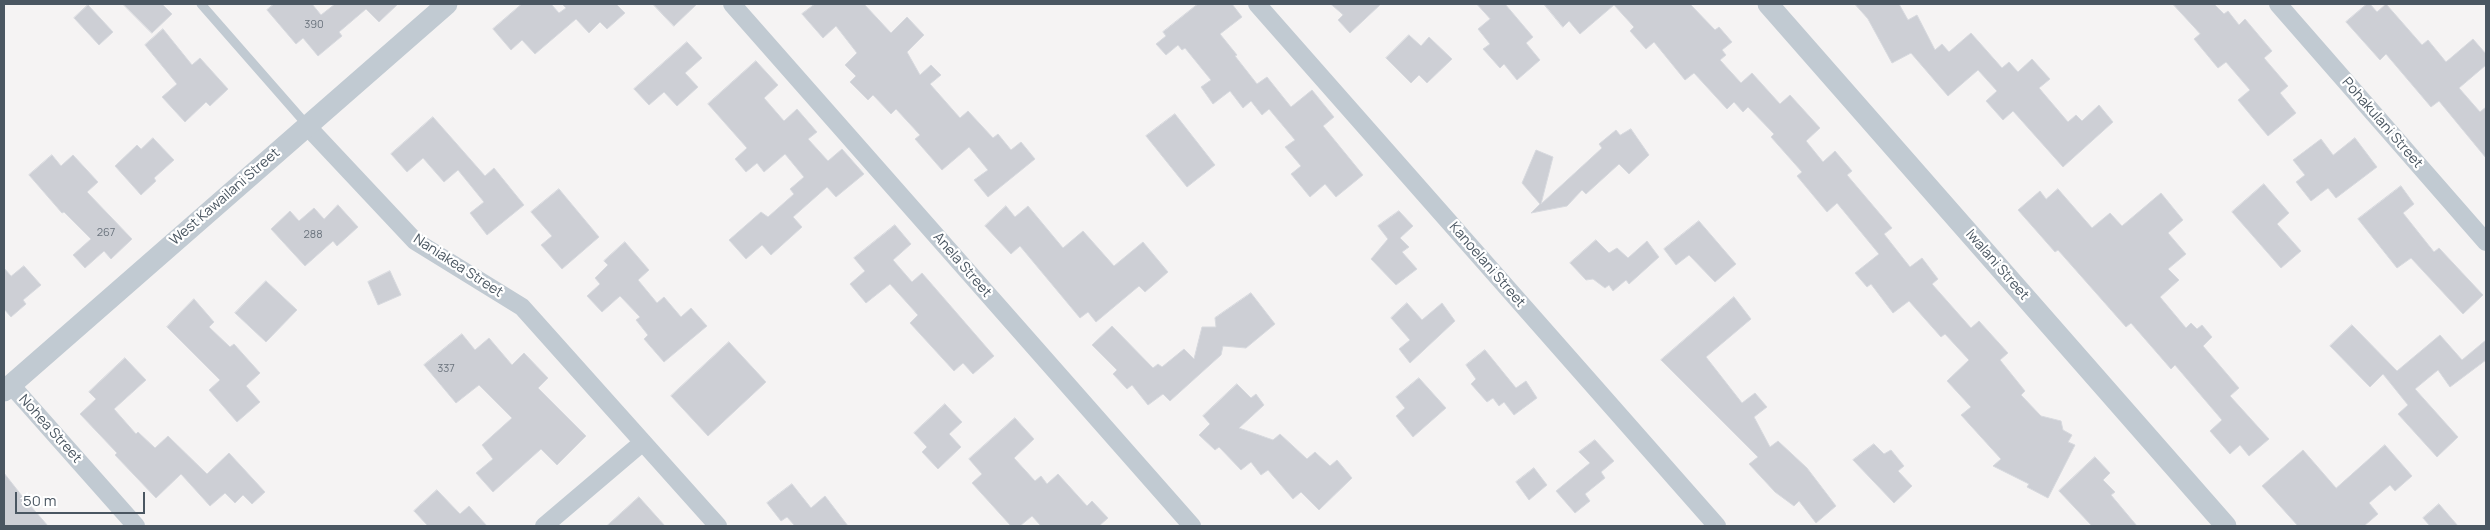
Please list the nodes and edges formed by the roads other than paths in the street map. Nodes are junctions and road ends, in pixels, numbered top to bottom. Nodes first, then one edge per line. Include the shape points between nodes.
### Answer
1 (201, 4) edge
2 (447, 4) edge
3 (732, 4) edge
4 (1257, 4) edge
5 (1768, 4) edge
6 (2278, 4) edge
7 (307, 126) junction
8 (2486, 242) edge
9 (6, 384) edge
10 (643, 442) junction
11 (136, 526) edge
12 (544, 526) edge
13 (718, 526) edge
14 (1192, 526) edge
15 (1718, 526) edge
16 (2226, 526) edge

1 - 7 lane, Naniakea Street
2 - 7 street, West Kawailani Street
3 - 14 street, Anela Street
4 - 15 street, Kanoelani Street
5 - 16 street, Iwalani Street
6 - 8 street, Pohakulani Street
7 - 9 street, West Kawailani Street
7 - 10 street, Naniakea Street via 415,241 522,307
9 - 11 street, Nohea Street
10 - 12 street
10 - 13 street, Naniakea Street

